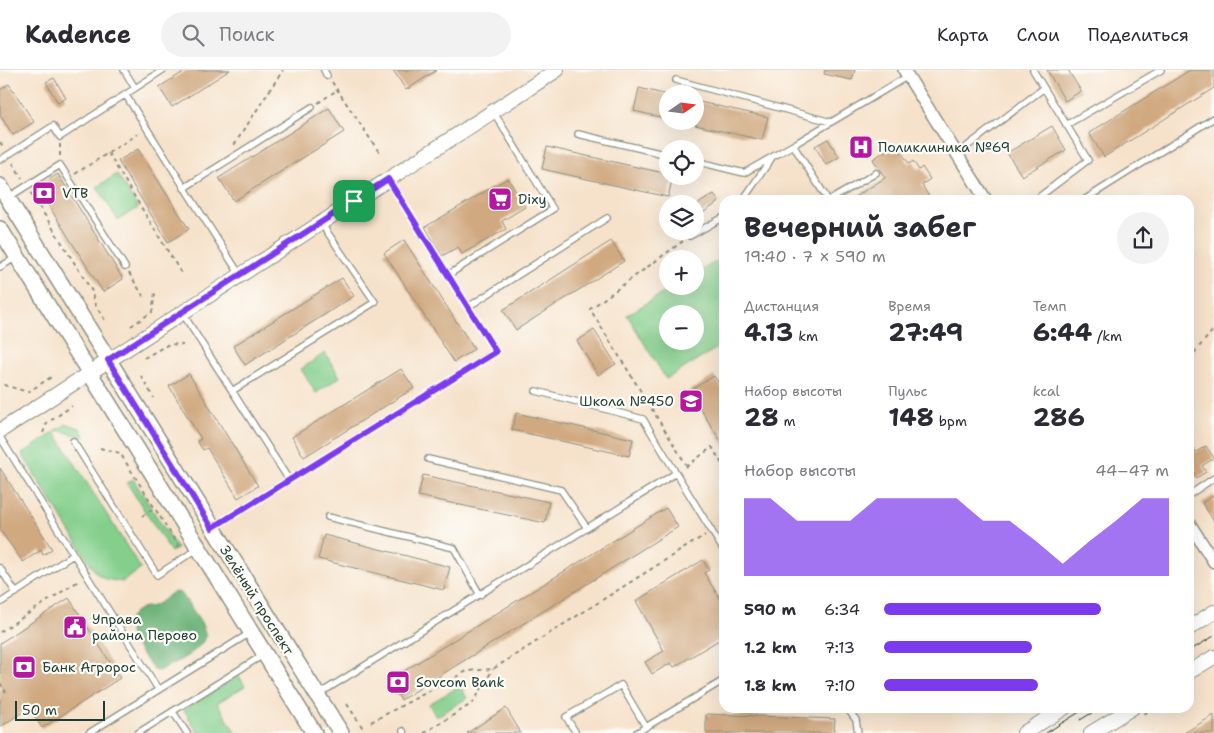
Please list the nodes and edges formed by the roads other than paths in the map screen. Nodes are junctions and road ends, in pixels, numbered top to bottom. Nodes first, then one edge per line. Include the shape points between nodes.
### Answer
1 (124, 70) edge
2 (163, 70) edge
3 (557, 70) edge
4 (1033, 70) edge
5 (1161, 70) edge
6 (906, 73) edge
7 (676, 80) dead end
8 (135, 88) junction
9 (1044, 88) junction
10 (125, 94) junction
11 (312, 107) road end
12 (493, 111) junction
13 (1214, 118) edge
14 (831, 122) junction
15 (1066, 125) junction
16 (578, 134) dead end
17 (793, 145) junction
18 (659, 153) edge
19 (957, 154) junction
20 (772, 158) junction
21 (0, 160) edge
22 (704, 163) edge
23 (876, 172) dead end
24 (388, 179) junction
25 (184, 188) junction
26 (4, 192) edge
27 (746, 195) edge
28 (826, 195) edge
29 (837, 195) edge
30 (983, 195) edge
31 (1041, 195) edge
32 (1092, 195) edge
33 (607, 218) dead end
34 (719, 220) edge
35 (321, 222) junction
36 (704, 228) edge
37 (0, 230) edge
38 (17, 257) junction
39 (125, 266) road end
40 (0, 267) edge
41 (240, 275) junction
42 (448, 275) junction
43 (468, 307) junction
44 (182, 312) junction
45 (108, 360) junction
46 (88, 374) junction
47 (232, 391) junction
48 (536, 391) dead end
49 (0, 431) edge
50 (0, 437) edge
51 (73, 441) dead end
52 (428, 459) dead end
53 (676, 473) junction
54 (1214, 478) edge
55 (289, 480) junction
56 (1194, 492) edge
57 (328, 517) dead end
58 (212, 528) junction
59 (587, 528) junction
60 (1194, 531) edge
61 (719, 542) edge
62 (199, 548) junction
63 (73, 555) junction
64 (1214, 562) edge
65 (0, 568) edge
66 (16, 593) junction
67 (480, 595) junction
68 (0, 603) edge
69 (1214, 612) edge
70 (1194, 625) edge
71 (251, 632) junction
72 (265, 654) junction
73 (1214, 657) edge
74 (1194, 669) edge
75 (719, 683) edge
76 (158, 689) junction
77 (317, 695) junction
78 (173, 712) junction
79 (851, 713) edge
80 (1056, 713) edge
81 (1124, 713) edge
82 (646, 727) junction
83 (184, 732) edge
84 (89, 733) edge
85 (138, 733) edge
86 (314, 733) edge
87 (341, 733) edge
88 (576, 733) edge
89 (637, 733) edge
90 (858, 733) edge
91 (1024, 733) edge
92 (1091, 733) edge

1 - 8 lane
2 - 8 lane
3 - 12 street
4 - 9 lane
5 - 15 lane
6 - 14 lane
6 - 19 street
7 - 14 lane
8 - 10 lane
9 - 15 lane
9 - 19 lane
10 - 21 lane via 60,137 53,126
10 - 25 lane
11 - 25 lane
12 - 24 street
12 - 42 lane via 553,208
13 - 32 lane
14 - 17 lane
15 - 31 lane via 1088,160
16 - 18 lane
17 - 20 lane
17 - 28 lane
19 - 30 street
20 - 22 lane via 744,172
20 - 27 lane
23 - 29 lane
24 - 35 street
24 - 42 lane
25 - 41 lane
26 - 39 lane via 27,186 60,164
26 - 45 main road, Зелёный проспект
33 - 43 lane
34 - 36 lane
35 - 41 street
35 - 47 lane via 375,302
37 - 38 main road, Зелёный проспект
38 - 40 lane
38 - 46 main road, Зелёный проспект
41 - 44 street
42 - 43 lane
43 - 55 lane via 496,352
44 - 45 street
44 - 47 lane
45 - 46 street
45 - 58 main road, Зелёный проспект
46 - 49 street
46 - 62 main road, Зелёный проспект
47 - 55 lane
48 - 53 lane via 643,419
50 - 63 lane
51 - 62 lane via 157,575
52 - 59 lane via 561,490
53 - 59 lane
53 - 61 lane
54 - 56 lane
55 - 58 lane
57 - 67 lane via 454,548
58 - 77 main road, Зелёный проспект
59 - 67 lane
60 - 64 street
62 - 71 main road, Зелёный проспект
63 - 66 lane
63 - 76 lane
65 - 66 lane
66 - 68 lane
67 - 77 lane
69 - 70 street
71 - 72 main road, Зелёный проспект
71 - 76 lane
72 - 78 lane
72 - 86 main road, Зелёный проспект
73 - 74 street
75 - 82 lane
76 - 84 lane
77 - 87 main road, Зелёный проспект
78 - 83 lane
78 - 85 lane
79 - 90 lane via 856,720
80 - 91 street
81 - 92 street
82 - 88 lane via 621,684 566,718
82 - 89 lane

